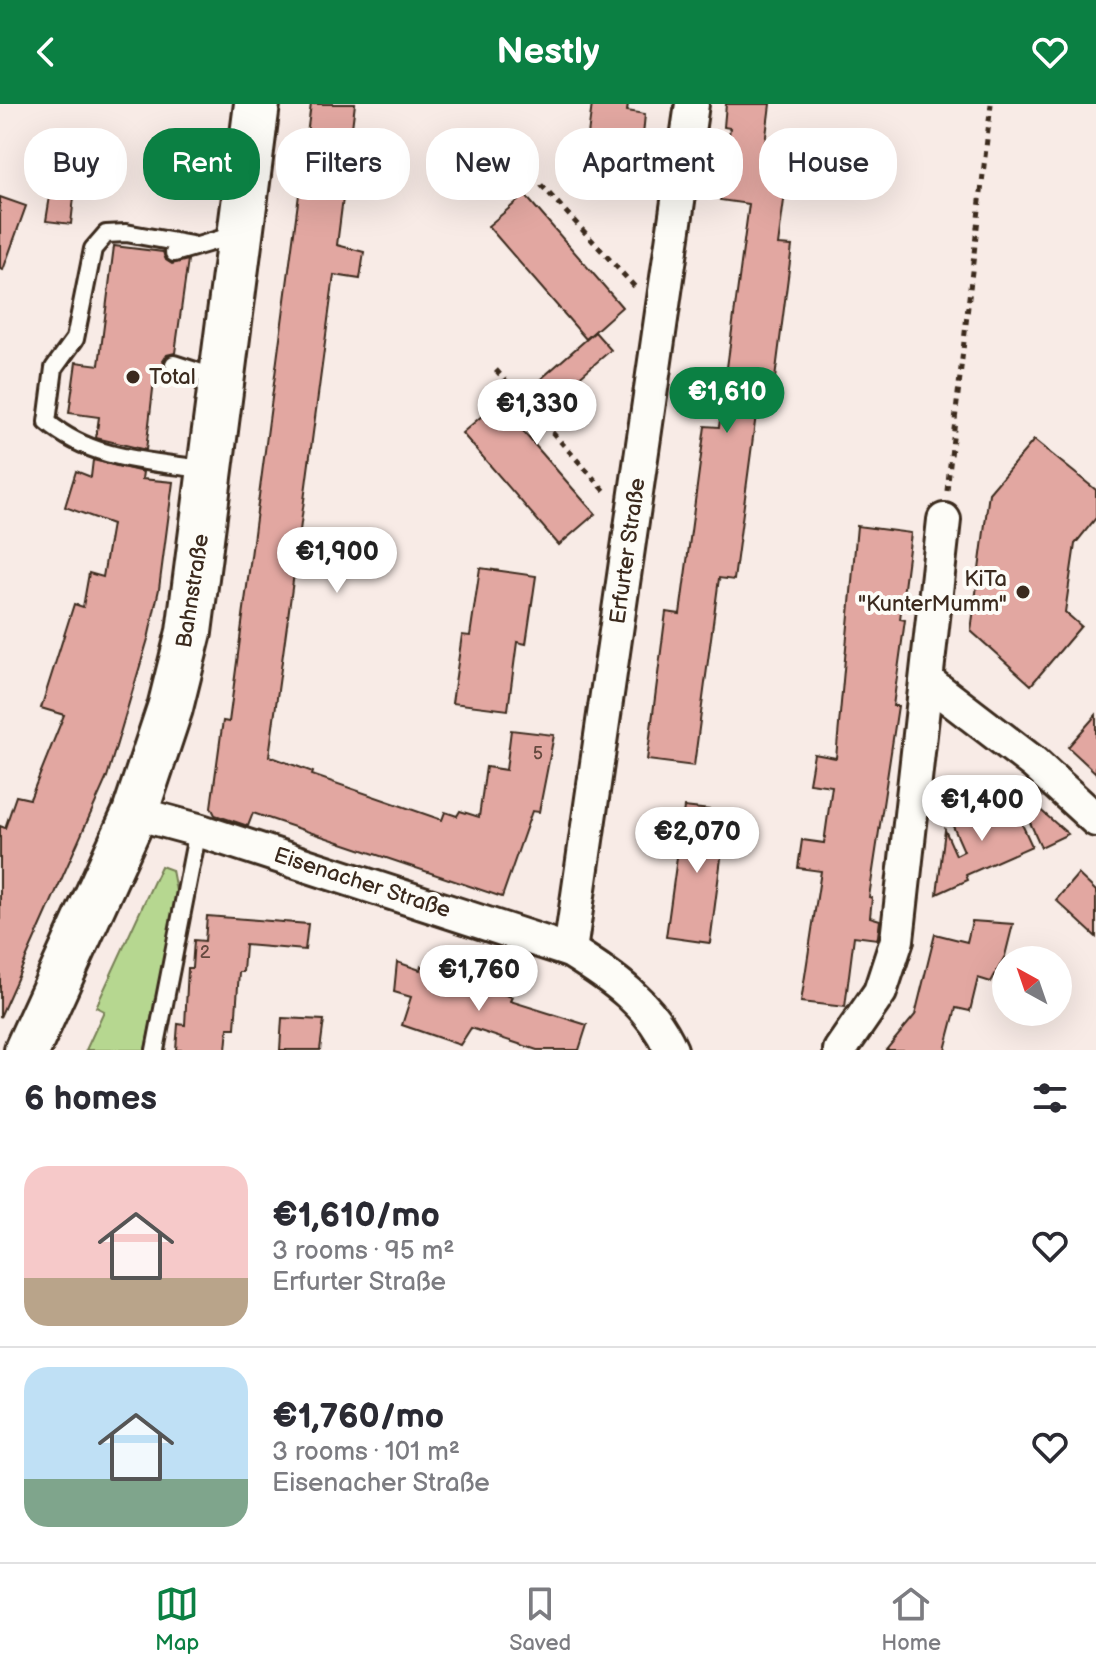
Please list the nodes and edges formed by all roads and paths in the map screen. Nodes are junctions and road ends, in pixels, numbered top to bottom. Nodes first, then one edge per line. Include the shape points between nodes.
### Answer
1 (257, 104) edge
2 (692, 104) edge
3 (991, 104) edge
4 (539, 183) edge
5 (242, 233) junction
6 (192, 245) junction
7 (174, 253) dead end
8 (661, 316) junction
9 (174, 364) dead end
10 (496, 370) dead end
11 (222, 380) junction
12 (211, 470) junction
13 (944, 520) joint
14 (632, 521) junction
15 (927, 681) junction
16 (135, 813) junction
17 (1096, 820) edge
18 (198, 830) junction
19 (570, 951) junction
20 (27, 1050) edge
21 (155, 1050) edge
22 (671, 1050) edge
23 (840, 1050) edge

1 - 5 street, Bahnstraße
2 - 8 street, Erfurter Straße
3 - 13 path
4 - 8 path
5 - 6 lane
5 - 11 street, Bahnstraße
6 - 7 lane
6 - 12 lane via 126,233 106,234 93,249 75,339 54,368 47,422 68,439 106,455
8 - 14 street, Erfurter Straße
9 - 11 lane
10 - 14 path
11 - 12 street, Bahnstraße
12 - 16 street, Bahnstraße via 189,632
13 - 15 street
14 - 19 street, Erfurter Straße
15 - 17 street via 1034,763
15 - 23 street via 897,940 880,992
16 - 18 street, Eisenacher Straße
16 - 20 street, Bahnstraße
18 - 19 street, Eisenacher Straße
18 - 21 lane
19 - 22 street, Eisenacher Straße via 618,981 660,1026

